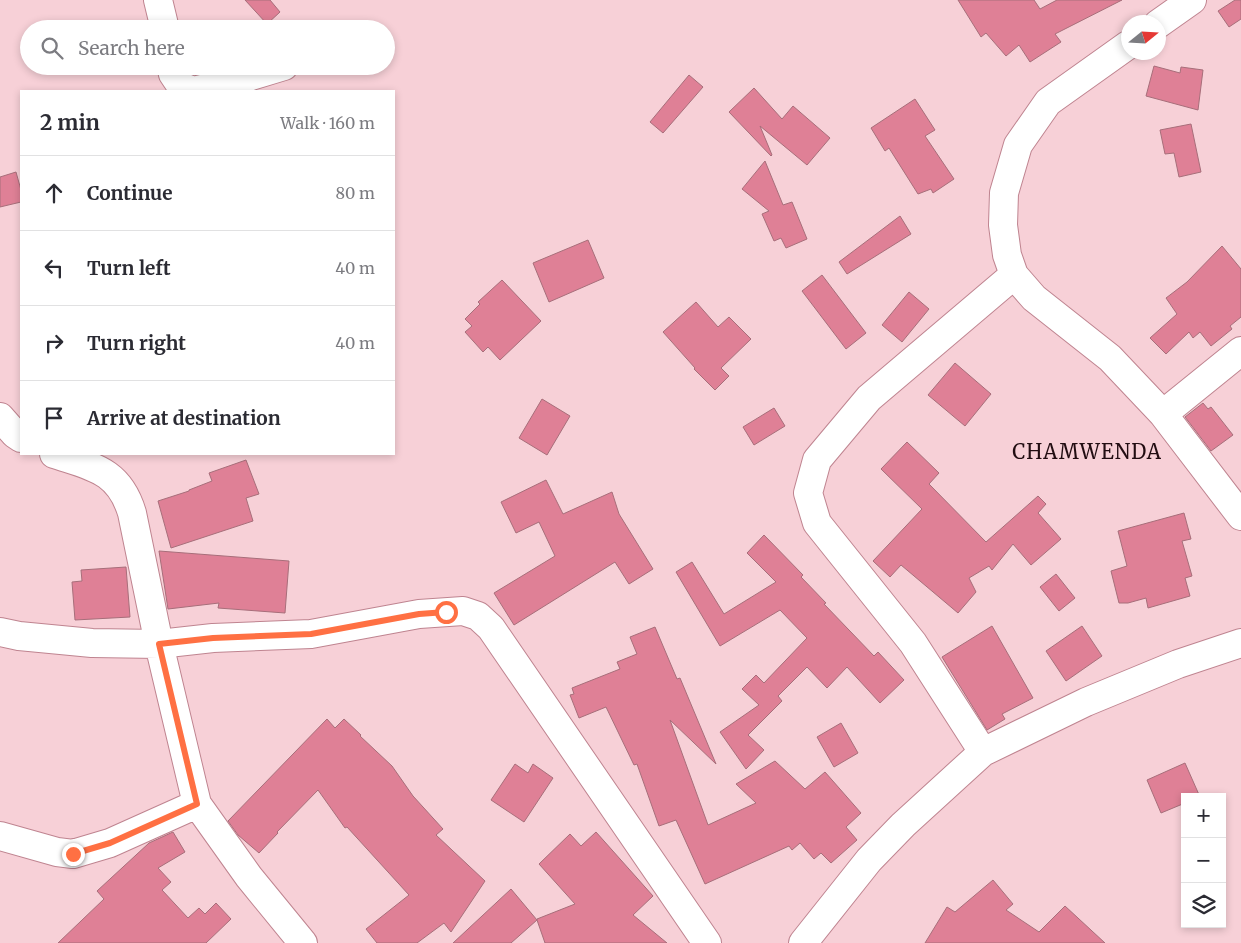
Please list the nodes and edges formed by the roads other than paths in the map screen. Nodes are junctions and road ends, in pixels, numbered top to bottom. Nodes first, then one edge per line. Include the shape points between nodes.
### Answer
1 (158, 0) edge
2 (1192, 0) edge
3 (1166, 18) edge
4 (163, 20) edge
5 (1121, 50) edge
6 (174, 75) edge
7 (254, 75) edge
8 (191, 90) edge
9 (197, 90) edge
10 (1014, 275) junction
11 (1241, 351) edge
12 (1163, 414) junction
13 (0, 418) edge
14 (20, 437) edge
15 (57, 455) edge
16 (1241, 516) edge
17 (0, 632) edge
18 (1241, 643) edge
19 (159, 644) junction
20 (983, 752) junction
21 (197, 804) junction
22 (0, 836) edge
23 (303, 943) edge
24 (707, 943) edge
25 (803, 943) edge

1 - 4 street
2 - 3 street
5 - 10 street via 1048,102 1018,145 1004,194 1003,225 1007,255
6 - 8 street via 181,86
7 - 9 street
10 - 12 street via 1034,298 1110,358
10 - 20 street via 869,398 817,460 808,493 817,523 913,644
11 - 12 street
12 - 16 street
13 - 14 street
15 - 19 street via 94,467 120,485 127,497
17 - 19 street via 92,643
18 - 20 street via 1178,664 1095,698
19 - 21 street
19 - 24 street via 311,634 419,614 464,611 478,616 492,628
20 - 25 street via 869,860
21 - 22 street via 110,843 73,854
21 - 23 street

